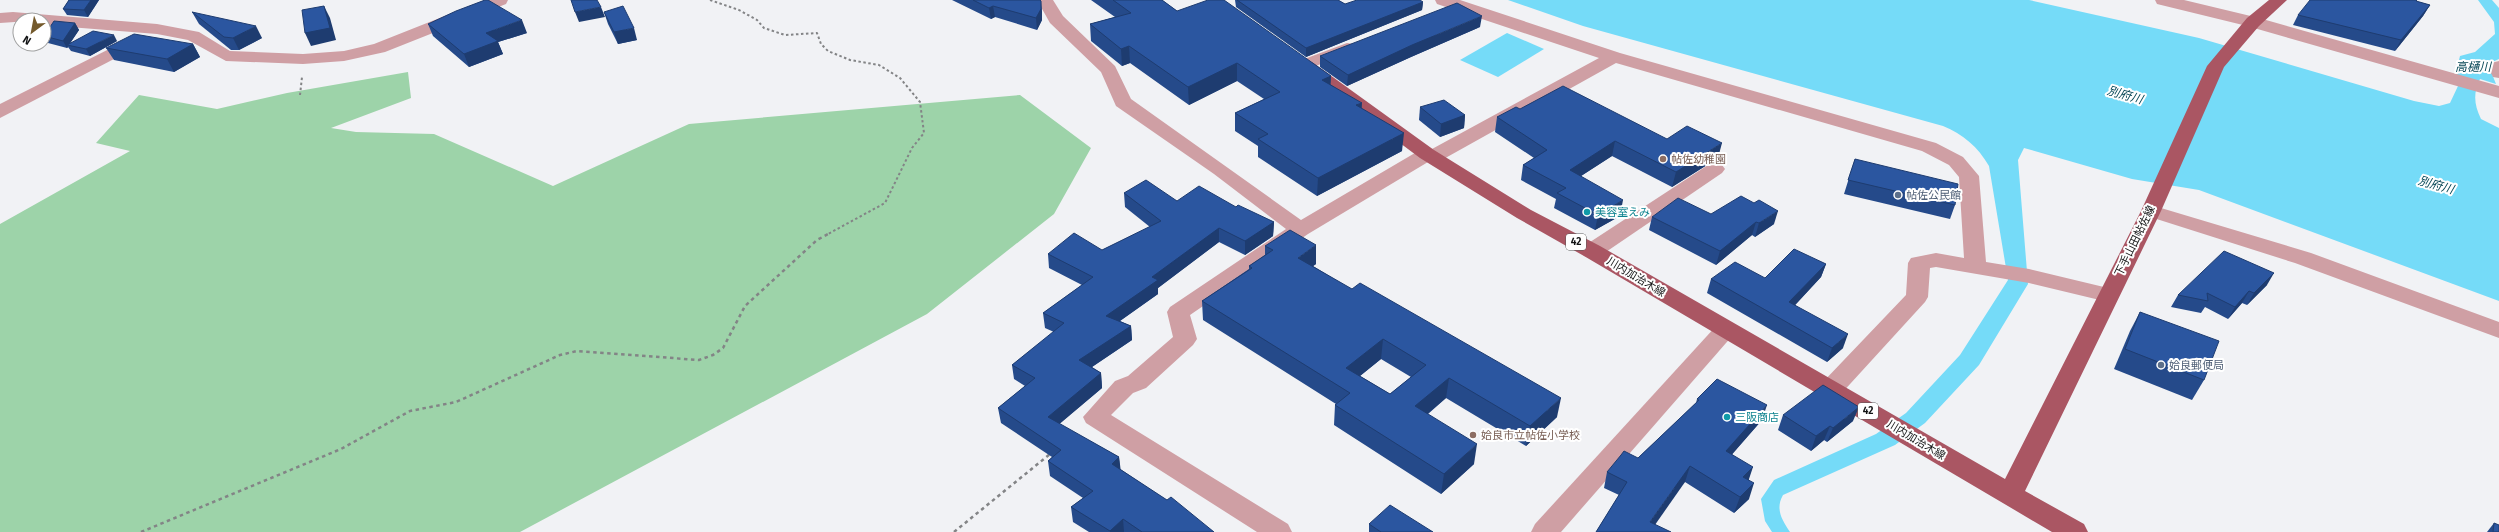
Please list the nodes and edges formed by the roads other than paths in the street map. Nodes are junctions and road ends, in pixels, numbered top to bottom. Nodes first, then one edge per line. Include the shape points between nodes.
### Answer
1 (500, 0) edge
2 (1046, 0) edge
3 (2163, 0) edge
4 (2279, 0) edge
5 (1443, 6) edge
6 (0, 18) edge
7 (2253, 22) junction
8 (157, 30) junction
9 (1362, 42) edge
10 (1614, 57) junction
11 (1299, 61) joint
12 (2499, 66) edge
13 (2499, 73) edge
14 (2499, 92) edge
15 (0, 112) edge
16 (1430, 155) junction
17 (1715, 169) dead end
18 (2151, 211) junction
19 (1300, 229) junction
20 (1592, 251) junction
21 (1976, 268) junction
22 (2108, 295) junction
23 (1725, 330) junction
24 (2499, 330) edge
25 (1830, 389) junction
26 (2010, 495) junction
27 (1278, 532) edge
28 (1545, 532) edge
29 (2074, 532) edge

1 - 8 street via 379,48 344,56 254,59 226,56 193,36
2 - 19 street via 1056,19 1109,70 1123,102
3 - 7 street
4 - 7 main road, 下手山田帖佐線
5 - 10 street
6 - 8 street
7 - 14 street
7 - 18 main road, 下手山田帖佐線 via 2216,66
8 - 15 street
9 - 11 street
10 - 16 street
10 - 21 street via 1929,147 1956,161 1969,176
11 - 16 main road, 川内加治木線 / 42
12 - 13 street
16 - 19 street
16 - 20 main road, 川内加治木線 / 42 via 1524,214
17 - 20 street
18 - 22 main road, 下手山田帖佐線
18 - 24 street via 2303,258
19 - 27 street via 1178,312 1185,339 1138,382 1124,387 1095,417
20 - 23 main road, 川内加治木線 / 42
21 - 22 street via 2029,276
21 - 25 street via 1936,260 1919,263 1917,297
22 - 26 main road, 下手山田帖佐線
23 - 25 main road, 川内加治木線 / 42
23 - 28 street
25 - 26 main road, 川内加治木線 / 42
26 - 29 main road, 川内加治木線 / 42

